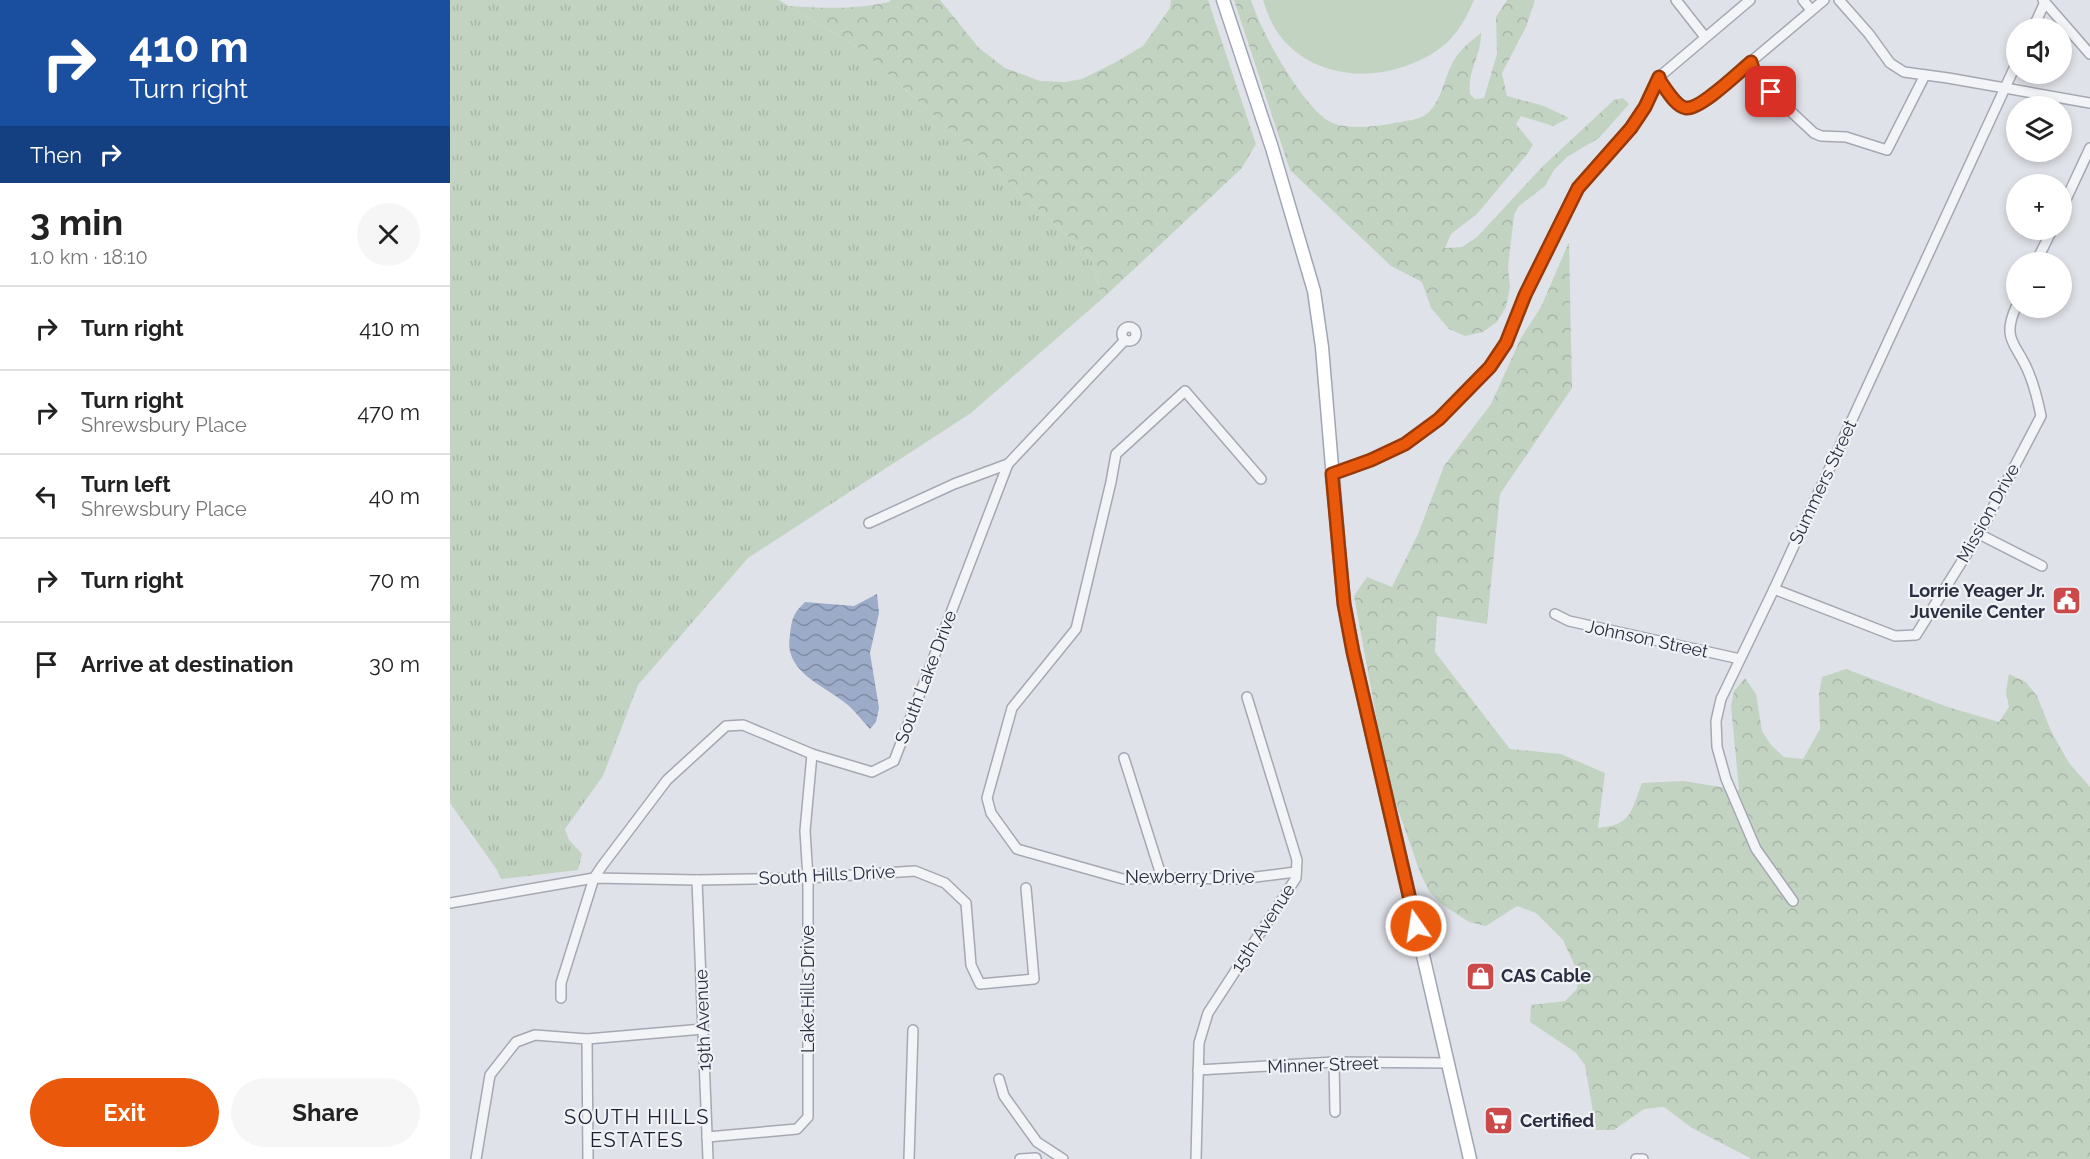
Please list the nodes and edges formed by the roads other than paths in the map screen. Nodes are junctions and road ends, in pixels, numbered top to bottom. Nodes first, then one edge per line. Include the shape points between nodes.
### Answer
1 (1223, 0) edge
2 (1676, 0) edge
3 (1803, 0) edge
4 (1824, 0) edge
5 (1839, 0) edge
6 (1745, 1) edge
7 (2044, 1) edge
8 (1811, 10) junction
9 (2036, 18) edge
10 (1705, 36) junction
11 (2090, 54) edge
12 (1751, 62) junction
13 (1925, 75) junction
14 (1659, 77) junction
15 (2007, 84) edge
16 (2005, 88) junction
17 (2090, 103) edge
18 (2090, 148) edge
19 (2072, 186) edge
20 (2013, 318) edge
21 (1125, 340) dead end
22 (1008, 464) junction
23 (1332, 474) junction
24 (1261, 479) dead end
25 (869, 523) dead end
26 (1979, 534) junction
27 (2043, 566) dead end
28 (1774, 589) junction
29 (1555, 614) dead end
30 (1740, 659) junction
31 (1247, 697) dead end
32 (812, 754) junction
33 (1124, 758) dead end
34 (1296, 872) junction
35 (594, 878) junction
36 (808, 878) junction
37 (1162, 878) junction
38 (697, 880) junction
39 (1026, 888) dead end
40 (1793, 901) dead end
41 (450, 903) edge
42 (561, 998) dead end
43 (703, 1029) junction
44 (913, 1030) dead end
45 (587, 1039) junction
46 (1334, 1062) junction
47 (1447, 1063) junction
48 (1198, 1070) junction
49 (999, 1079) dead end
50 (1335, 1112) dead end
51 (707, 1137) junction
52 (1036, 1158) edge
53 (476, 1159) edge
54 (588, 1159) edge
55 (708, 1159) edge
56 (909, 1159) edge
57 (1020, 1159) edge
58 (1063, 1159) edge
59 (1196, 1159) edge
60 (1470, 1159) edge
61 (1636, 1159) edge
62 (1643, 1159) edge

1 - 23 main road via 1314,291
2 - 10 street
3 - 8 street
4 - 8 street
5 - 13 street via 1890,63 1904,72
6 - 10 street
7 - 9 street
7 - 11 street
8 - 12 street
10 - 14 street
12 - 13 street via 1756,79 1814,133 1846,137 1887,150
12 - 14 street via 1702,103 1690,108 1681,106
13 - 16 street
14 - 23 street via 1631,128 1578,188 1506,343 1490,367 1439,419 1405,444
15 - 16 street, Summers Street
16 - 17 street
16 - 28 street, Summers Street
18 - 19 street
20 - 26 street, Mission Drive via 2009,334 2012,345 2028,370 2041,416
21 - 22 street, South Lake Drive
22 - 25 street
22 - 32 street, South Lake Drive via 894,761 872,772
23 - 47 main road via 1344,604 1353,652
24 - 37 street, Newberry Drive via 1185,391 1116,454 1076,628 1012,708 987,798 991,813 1017,849 1124,879
26 - 27 street
26 - 28 street, Mission Drive via 1916,635 1895,636
28 - 30 street, Summers Street
29 - 30 street, Johnson Street via 1569,621
30 - 40 street, Summers Street via 1721,699 1716,720 1717,747 1726,779 1756,849
31 - 34 street, 15th Avenue via 1297,860
32 - 35 street, South Lake Drive via 743,725 726,726 667,780
32 - 36 street, Lake Hills Drive via 805,831
33 - 37 street
34 - 37 street, Newberry Drive via 1239,879
34 - 48 street, 15th Avenue via 1296,879 1208,1013 1199,1043
35 - 38 street, South Hills Drive
35 - 41 street, South Hills Drive
35 - 42 street, South Lake Drive via 561,983
36 - 38 street, South Hills Drive
36 - 39 street, South Hills Drive via 915,871 945,883 966,903 971,965 980,984 1034,979
36 - 51 street, Lake Hills Drive via 808,1117 797,1129
38 - 43 street, 19th Avenue
43 - 45 street
43 - 51 street, 19th Avenue
44 - 56 street
45 - 53 street via 535,1035 516,1042 490,1075
45 - 54 street
46 - 47 street, Minner Street
46 - 48 street, Minner Street
46 - 50 street
47 - 60 main road
48 - 59 street, 15th Avenue
49 - 58 street via 1004,1096 1037,1142
51 - 55 street, 19th Avenue
52 - 57 street
61 - 62 street

